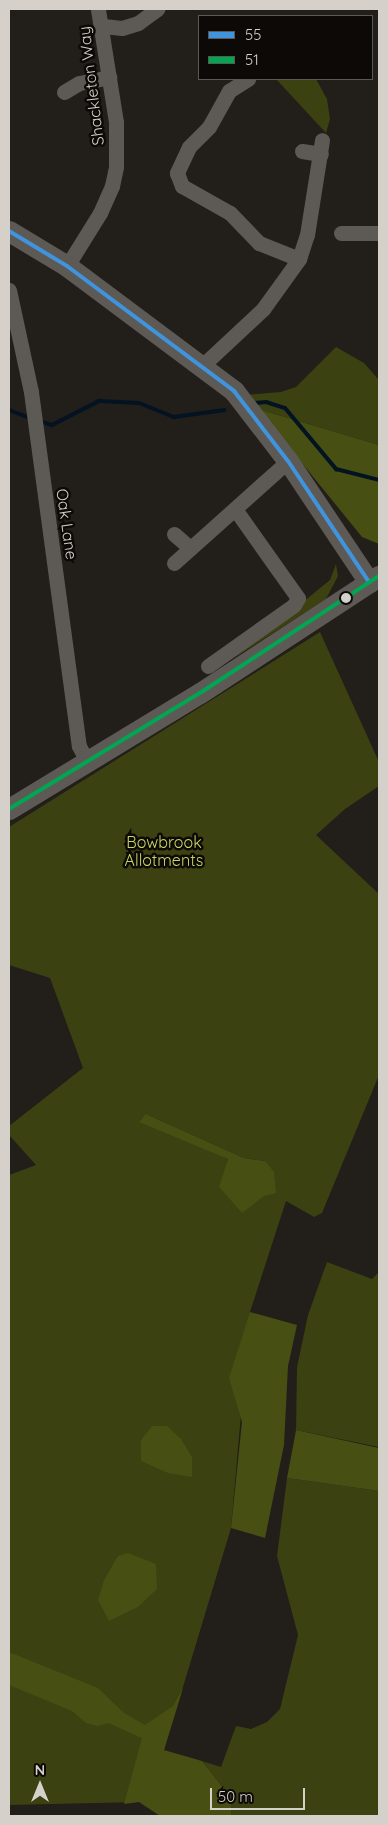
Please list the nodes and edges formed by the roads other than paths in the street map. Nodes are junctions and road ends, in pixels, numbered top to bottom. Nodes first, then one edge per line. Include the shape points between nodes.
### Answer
1 (98, 9) edge
2 (157, 9) edge
3 (103, 26) junction
4 (109, 77) junction
5 (246, 80) edge
6 (64, 92) dead end
7 (302, 151) dead end
8 (9, 231) edge
9 (341, 233) dead end
10 (379, 233) edge
11 (299, 259) junction
12 (67, 266) junction
13 (9, 290) edge
14 (203, 365) junction
15 (288, 461) junction
16 (235, 509) junction
17 (174, 534) dead end
18 (189, 547) junction
19 (174, 563) dead end
20 (374, 579) edge
21 (208, 666) dead end
22 (88, 763) junction
23 (9, 809) edge

1 - 3 street, Shackleton Way
2 - 3 street via 130,25
3 - 4 street, Shackleton Way
4 - 6 street via 77,76
4 - 12 street, Shackleton Way via 117,142 112,186 100,213
5 - 11 street via 229,91 209,127 189,147 177,173 182,186 230,213 259,243
7 - 11 street via 322,147 307,235
8 - 12 street
9 - 10 street via 361,226
11 - 14 street via 264,309
12 - 14 street
13 - 22 street, Oak Lane via 35,420 79,746
14 - 15 street via 244,402
15 - 16 street
15 - 20 street
16 - 18 street
16 - 21 street via 298,598 294,605
17 - 18 street
18 - 19 street
20 - 22 street
22 - 23 street

